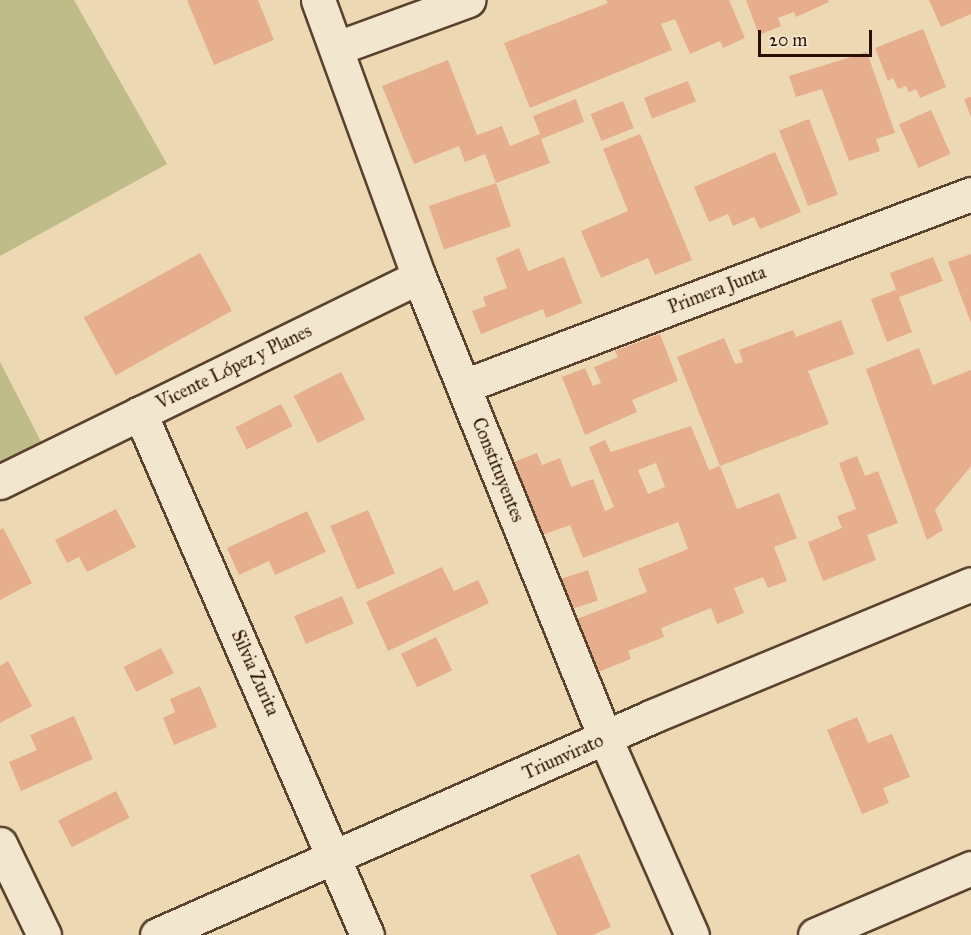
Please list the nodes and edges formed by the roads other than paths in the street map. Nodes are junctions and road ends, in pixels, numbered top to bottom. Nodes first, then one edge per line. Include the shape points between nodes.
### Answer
1 (318, 0) edge
2 (468, 0) edge
3 (337, 48) junction
4 (971, 194) edge
5 (419, 277) junction
6 (464, 386) junction
7 (140, 413) junction
8 (0, 482) edge
9 (971, 584) edge
10 (605, 738) junction
11 (0, 844) edge
12 (336, 856) junction
13 (971, 868) edge
14 (44, 935) edge
15 (157, 935) edge
16 (367, 935) edge
17 (692, 935) edge
18 (815, 935) edge

1 - 3 street, Constituyentes
2 - 3 street
3 - 5 street, Constituyentes
4 - 6 street, Primera Junta
5 - 6 street, Constituyentes
5 - 7 street, Vicente López y Planes
6 - 10 street, Constituyentes
7 - 8 street, Vicente López y Planes
7 - 12 street, Silvia Zurita
9 - 10 street, Triunvirato
10 - 12 street, Triunvirato
10 - 17 street, Constituyentes
11 - 14 street
12 - 15 street, Triunvirato
12 - 16 street, Silvia Zurita
13 - 18 street

